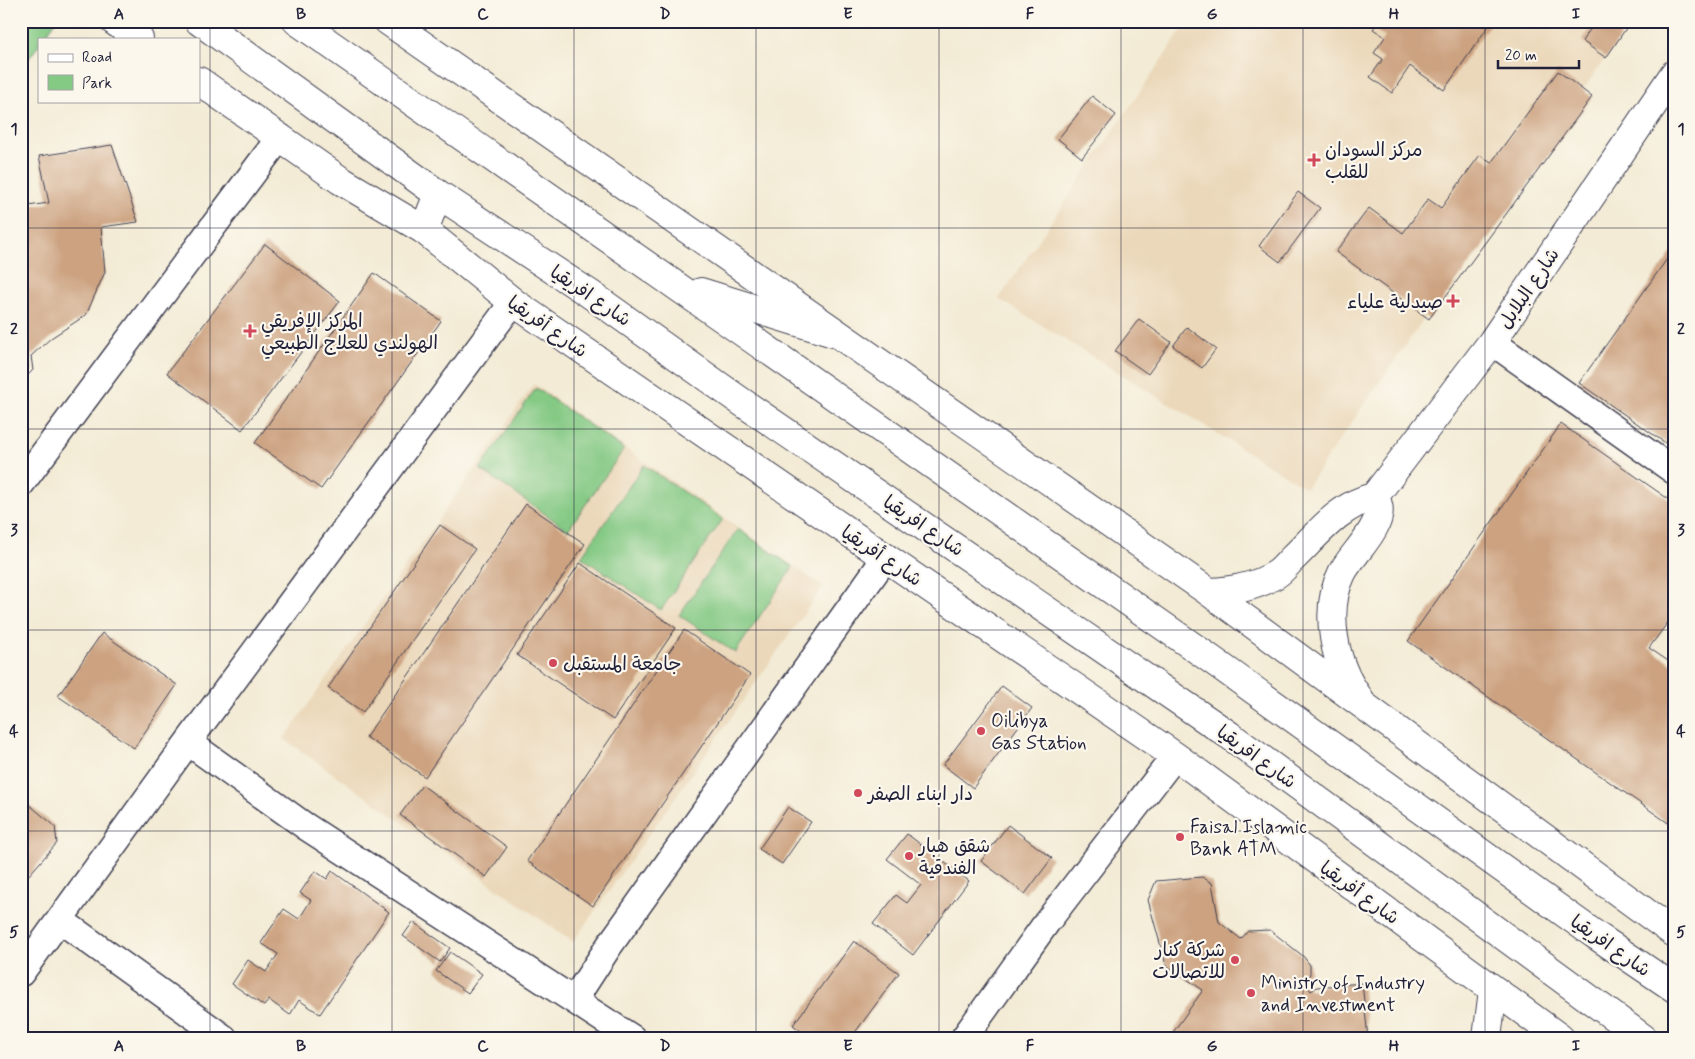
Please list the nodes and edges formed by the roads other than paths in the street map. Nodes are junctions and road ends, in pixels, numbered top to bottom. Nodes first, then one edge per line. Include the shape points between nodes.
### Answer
1 (114, 21) edge
2 (199, 21) edge
3 (298, 21) edge
4 (388, 21) edge
5 (138, 38) edge
6 (1674, 74) edge
7 (200, 81) edge
8 (280, 137) junction
9 (438, 194) junction
10 (424, 230) junction
11 (675, 285) junction
12 (513, 302) junction
13 (834, 333) junction
14 (1492, 342) junction
15 (1674, 470) edge
16 (21, 484) edge
17 (1374, 496) junction
18 (886, 558) junction
19 (1209, 592) junction
20 (1368, 709) junction
21 (188, 742) junction
22 (1175, 756) junction
23 (60, 920) junction
24 (1674, 933) edge
25 (21, 973) edge
26 (1674, 988) edge
27 (1493, 990) junction
28 (574, 1000) junction
29 (627, 1037) edge
30 (224, 1038) edge
31 (964, 1038) edge
32 (1487, 1038) edge
33 (1560, 1038) edge
34 (1643, 1038) edge

1 - 5 main road
2 - 9 main road, شارع افريقيا
3 - 11 main road, شارع افريقيا
4 - 13 main road
6 - 14 main road, شارع البلابل
7 - 8 main road, شارع أفريقيا
8 - 10 main road, شارع أفريقيا via 340,180
8 - 16 street
9 - 10 main road
9 - 34 main road, شارع افريقيا via 590,294 736,398 1229,735
10 - 12 main road, شارع أفريقيا
11 - 13 main road
11 - 26 main road, شارع افريقيا via 1196,648
12 - 18 main road, شارع أفريقيا
12 - 21 street
13 - 19 main road
14 - 15 street
14 - 17 main road, شارع البلابل
17 - 19 main road via 1342,510 1277,574 1251,586
17 - 20 main road via 1379,503 1380,516 1342,573 1333,624 1346,678
18 - 22 main road, شارع أفريقيا
18 - 28 street via 609,946
19 - 20 main road
20 - 24 main road
21 - 23 street
21 - 28 street via 305,826
22 - 27 main road, شارع أفريقيا
22 - 31 street via 1047,922
23 - 25 street
23 - 30 street
27 - 32 main road
27 - 33 main road, شارع أفريقيا
28 - 29 street

